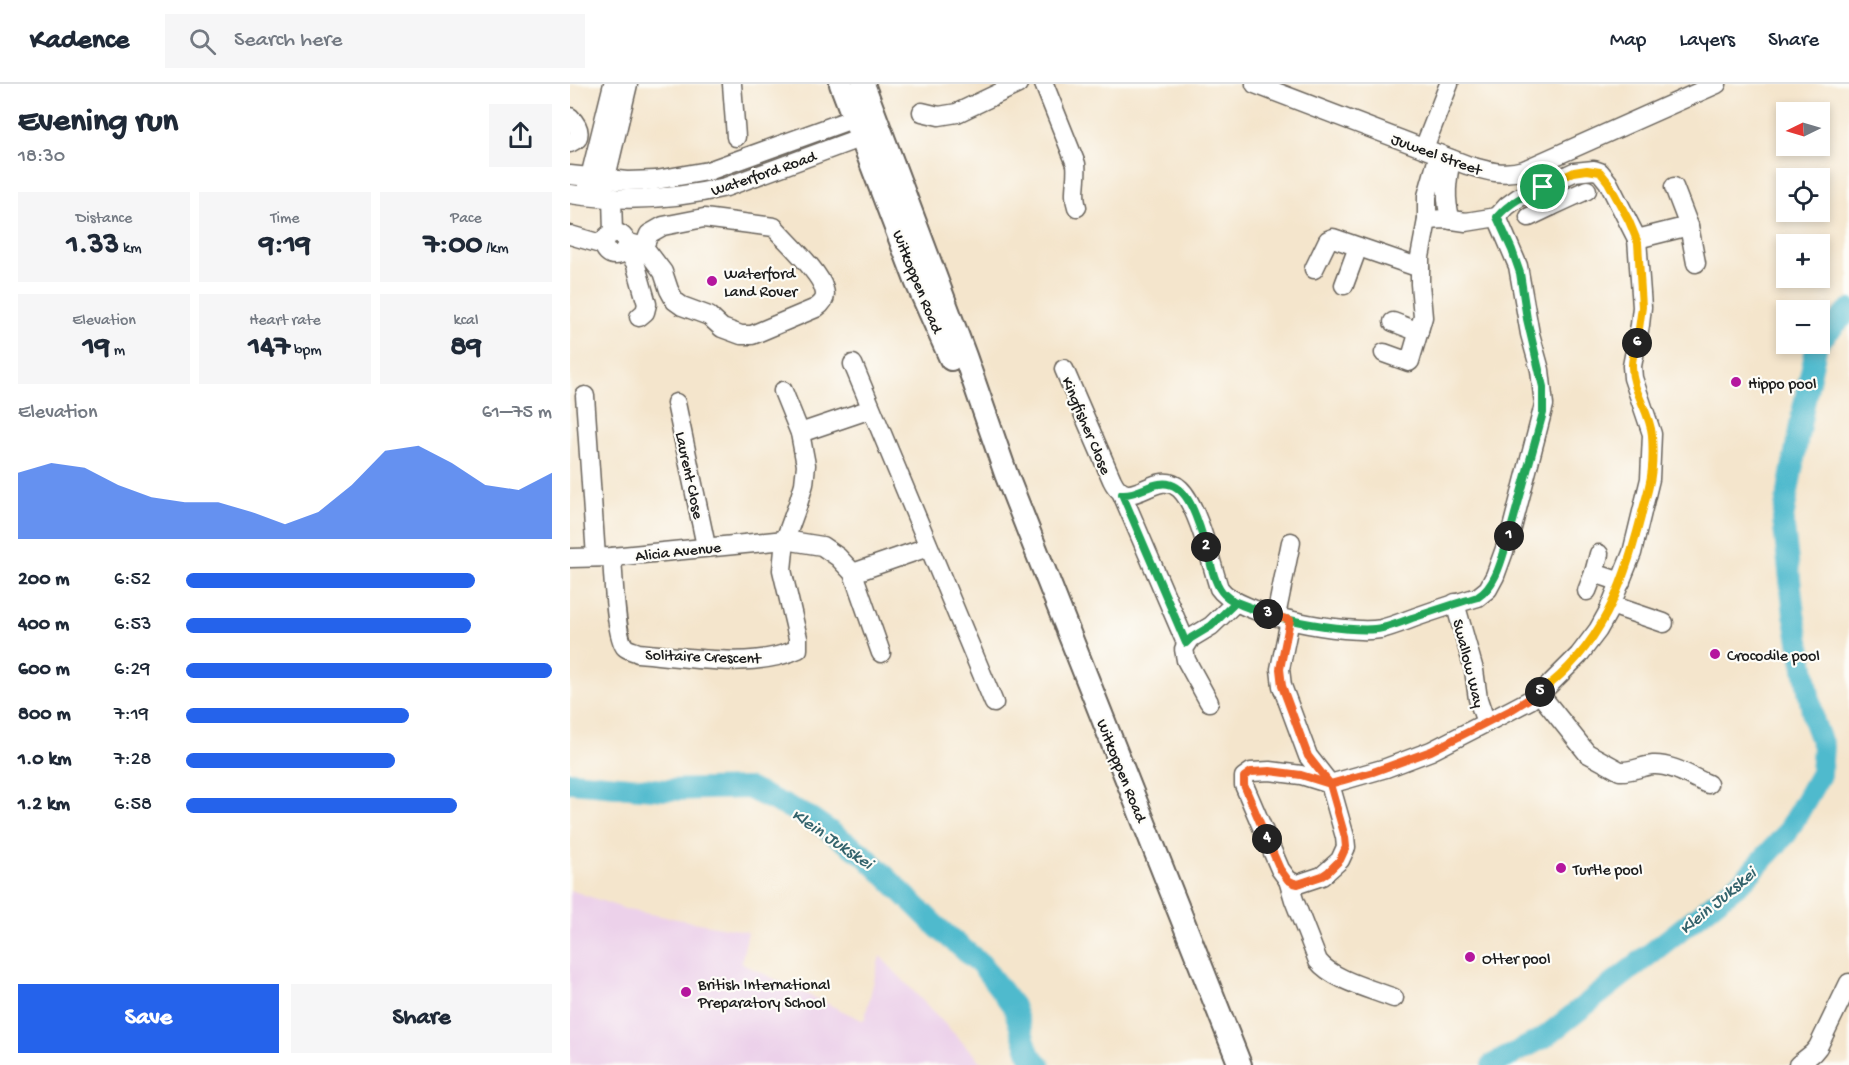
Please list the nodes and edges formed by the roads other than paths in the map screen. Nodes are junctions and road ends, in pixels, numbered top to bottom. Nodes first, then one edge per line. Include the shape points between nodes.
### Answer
1 (613, 84) edge
2 (628, 84) edge
3 (732, 84) edge
4 (841, 84) edge
5 (863, 84) edge
6 (1018, 84) edge
7 (1044, 84) edge
8 (1255, 84) edge
9 (1449, 84) edge
10 (1718, 84) edge
11 (922, 112) dead end
12 (570, 117) edge
13 (868, 124) junction
14 (736, 137) dead end
15 (570, 143) edge
16 (1445, 157) junction
17 (570, 175) edge
18 (1543, 187) junction
19 (1674, 187) dead end
20 (594, 190) edge
21 (1587, 190) dead end
22 (1552, 206) junction
23 (1077, 207) dead end
24 (1497, 217) junction
25 (1529, 217) dead end
26 (1427, 220) junction
27 (1451, 220) junction
28 (1689, 226) junction
29 (570, 235) edge
30 (1637, 239) junction
31 (617, 243) junction
32 (644, 247) junction
33 (1358, 247) junction
34 (1696, 263) dead end
35 (1420, 268) junction
36 (1314, 269) dead end
37 (1344, 285) dead end
38 (639, 317) dead end
39 (1393, 322) dead end
40 (1419, 333) junction
41 (1384, 353) dead end
42 (853, 364) dead end
43 (1064, 369) dead end
44 (783, 391) dead end
45 (585, 396) dead end
46 (676, 403) dead end
47 (871, 409) junction
48 (800, 433) junction
49 (1122, 494) junction
50 (785, 540) junction
51 (1291, 542) dead end
52 (706, 546) junction
53 (928, 547) junction
54 (1599, 554) dead end
55 (604, 557) junction
56 (570, 558) edge
57 (853, 573) junction
58 (1594, 573) junction
59 (1622, 582) junction
60 (1587, 591) dead end
61 (1236, 602) junction
62 (1455, 603) junction
63 (1611, 605) junction
64 (1283, 618) junction
65 (1664, 623) dead end
66 (1186, 643) junction
67 (881, 653) dead end
68 (1539, 693) junction
69 (1209, 702) dead end
70 (994, 703) dead end
71 (1486, 723) junction
72 (1330, 784) junction
73 (1708, 784) dead end
74 (1284, 874) junction
75 (1849, 983) edge
76 (1394, 998) dead end
77 (1818, 1047) junction
78 (1240, 1065) edge
79 (1798, 1065) edge
80 (1825, 1065) edge

1 - 20 street
2 - 20 street
3 - 14 street
4 - 13 main road, Witkoppen Road
5 - 13 main road, Witkoppen Road
6 - 11 street via 957,114 939,116
7 - 23 street via 1076,164
8 - 16 street, Juweel Street
9 - 16 street
10 - 16 street, Juweel Street via 1524,170 1495,173
12 - 15 street via 579,132
13 - 20 street, Waterford Road via 726,187 664,197
13 - 78 main road, Witkoppen Road via 925,300 1006,474
16 - 26 street via 1427,196
16 - 27 street via 1446,201
17 - 20 street, Waterford Road
18 - 22 street
18 - 24 street via 1518,198
18 - 30 street via 1580,170 1600,172
19 - 28 street
20 - 31 street
21 - 22 street
22 - 25 street
24 - 27 street
24 - 62 street via 1520,273 1544,405 1511,532 1495,576 1478,597
26 - 27 street
26 - 35 street
28 - 30 street
28 - 34 street
29 - 31 street
30 - 59 street via 1642,307 1632,366 1652,434 1652,456 1649,486
31 - 32 street
31 - 38 street via 635,262 646,304
32 - 32 street via 663,272 675,301 741,335 761,332 816,308 825,297 818,276 774,227 704,218 663,226 649,234
33 - 35 street
33 - 36 street via 1330,238
33 - 37 street
35 - 40 street via 1423,311
39 - 40 street
40 - 41 street via 1408,362
42 - 47 street
43 - 49 street, Kingfisher Close via 1112,480
44 - 48 street
45 - 55 street
46 - 52 street, Laurent Close
47 - 48 street
47 - 53 street
48 - 50 street via 806,475
49 - 61 street via 1162,483 1174,485 1196,517 1219,588
49 - 66 street, Kingfisher Close
50 - 52 street, Alicia Avenue
50 - 55 street, Solitaire Crescent via 782,570 798,649 761,659 717,659 627,649 621,641
50 - 57 street, Alicia Avenue via 822,546
51 - 64 street
52 - 55 street, Alicia Avenue
53 - 57 street
53 - 70 street
54 - 58 street
55 - 56 street, Alicia Avenue
57 - 67 street
58 - 59 street
58 - 60 street
59 - 63 street
61 - 64 street
61 - 66 street
62 - 64 street via 1373,630
62 - 71 street, Swallow Way
63 - 65 street
63 - 68 street via 1579,655
64 - 72 street via 1282,686 1308,756
66 - 69 street, Kingfisher Close via 1186,660
68 - 71 street
68 - 73 street via 1591,756 1620,771 1660,765
71 - 72 street via 1418,756
72 - 74 street via 1345,837 1344,853 1322,876 1298,884
72 - 74 street via 1270,771 1251,772 1244,777 1244,785
74 - 76 street via 1322,966 1337,976
75 - 77 street
77 - 79 street
77 - 80 street

